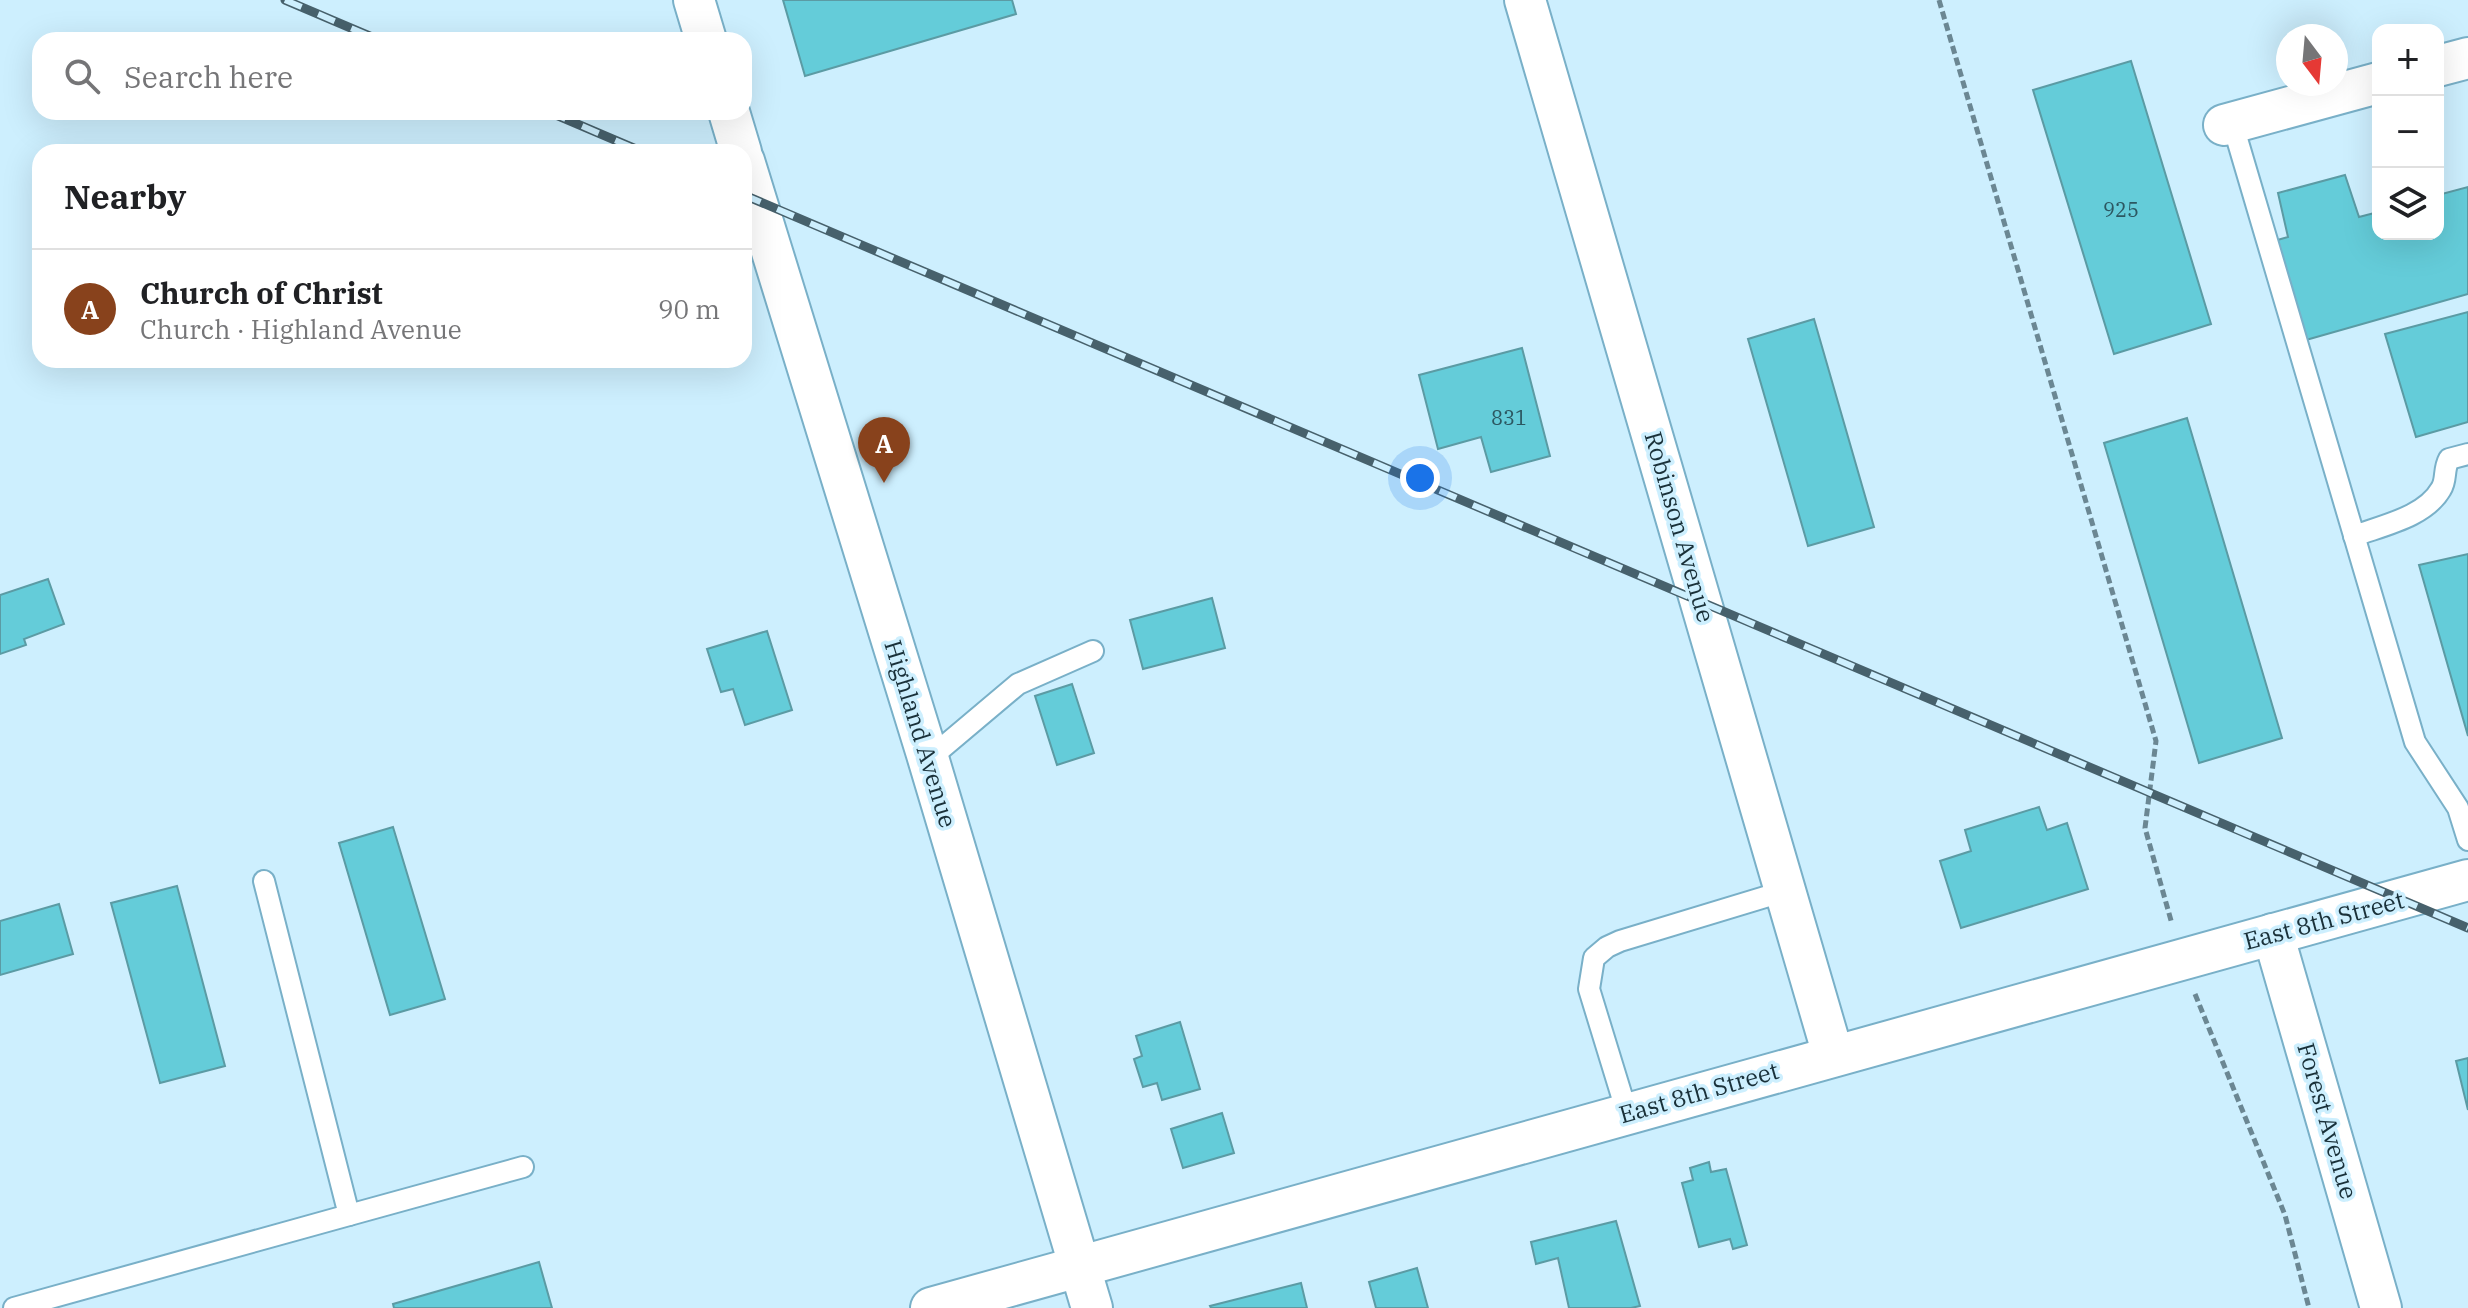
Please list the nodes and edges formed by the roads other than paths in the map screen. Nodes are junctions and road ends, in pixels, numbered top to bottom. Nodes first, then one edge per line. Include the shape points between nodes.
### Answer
1 (694, 0) edge
2 (1525, 0) edge
3 (704, 32) edge
4 (2468, 58) edge
5 (2444, 64) edge
6 (2372, 85) edge
7 (731, 120) edge
8 (2228, 124) joint
9 (739, 144) edge
10 (752, 187) edge
11 (2468, 454) edge
12 (2354, 536) junction
13 (1093, 651) dead end
14 (929, 759) junction
15 (2468, 840) edge
16 (2468, 880) edge
17 (264, 881) dead end
18 (1785, 891) junction
19 (2273, 934) junction
20 (1833, 1055) junction
21 (1627, 1113) junction
22 (523, 1167) dead end
23 (349, 1215) junction
24 (1079, 1266) junction
25 (14, 1308) edge
26 (931, 1308) edge
27 (1092, 1308) edge
28 (2381, 1308) edge

1 - 3 street
2 - 18 street, Robinson Avenue
4 - 5 street
6 - 8 street
7 - 9 street
8 - 12 lane
10 - 14 street, Highland Avenue
11 - 12 lane via 2449,459 2444,485 2430,505
12 - 15 lane via 2415,742 2458,808
13 - 14 lane via 1018,684
14 - 24 street, Highland Avenue
16 - 19 street, East 8th Street
17 - 23 lane
18 - 20 street, Robinson Avenue
18 - 21 lane via 1620,941 1594,958 1589,989
19 - 20 street, East 8th Street
19 - 28 street, Forest Avenue
20 - 21 street, East 8th Street
21 - 24 street, East 8th Street
22 - 23 lane
23 - 25 lane
24 - 26 street, East 8th Street
24 - 27 street, Highland Avenue

